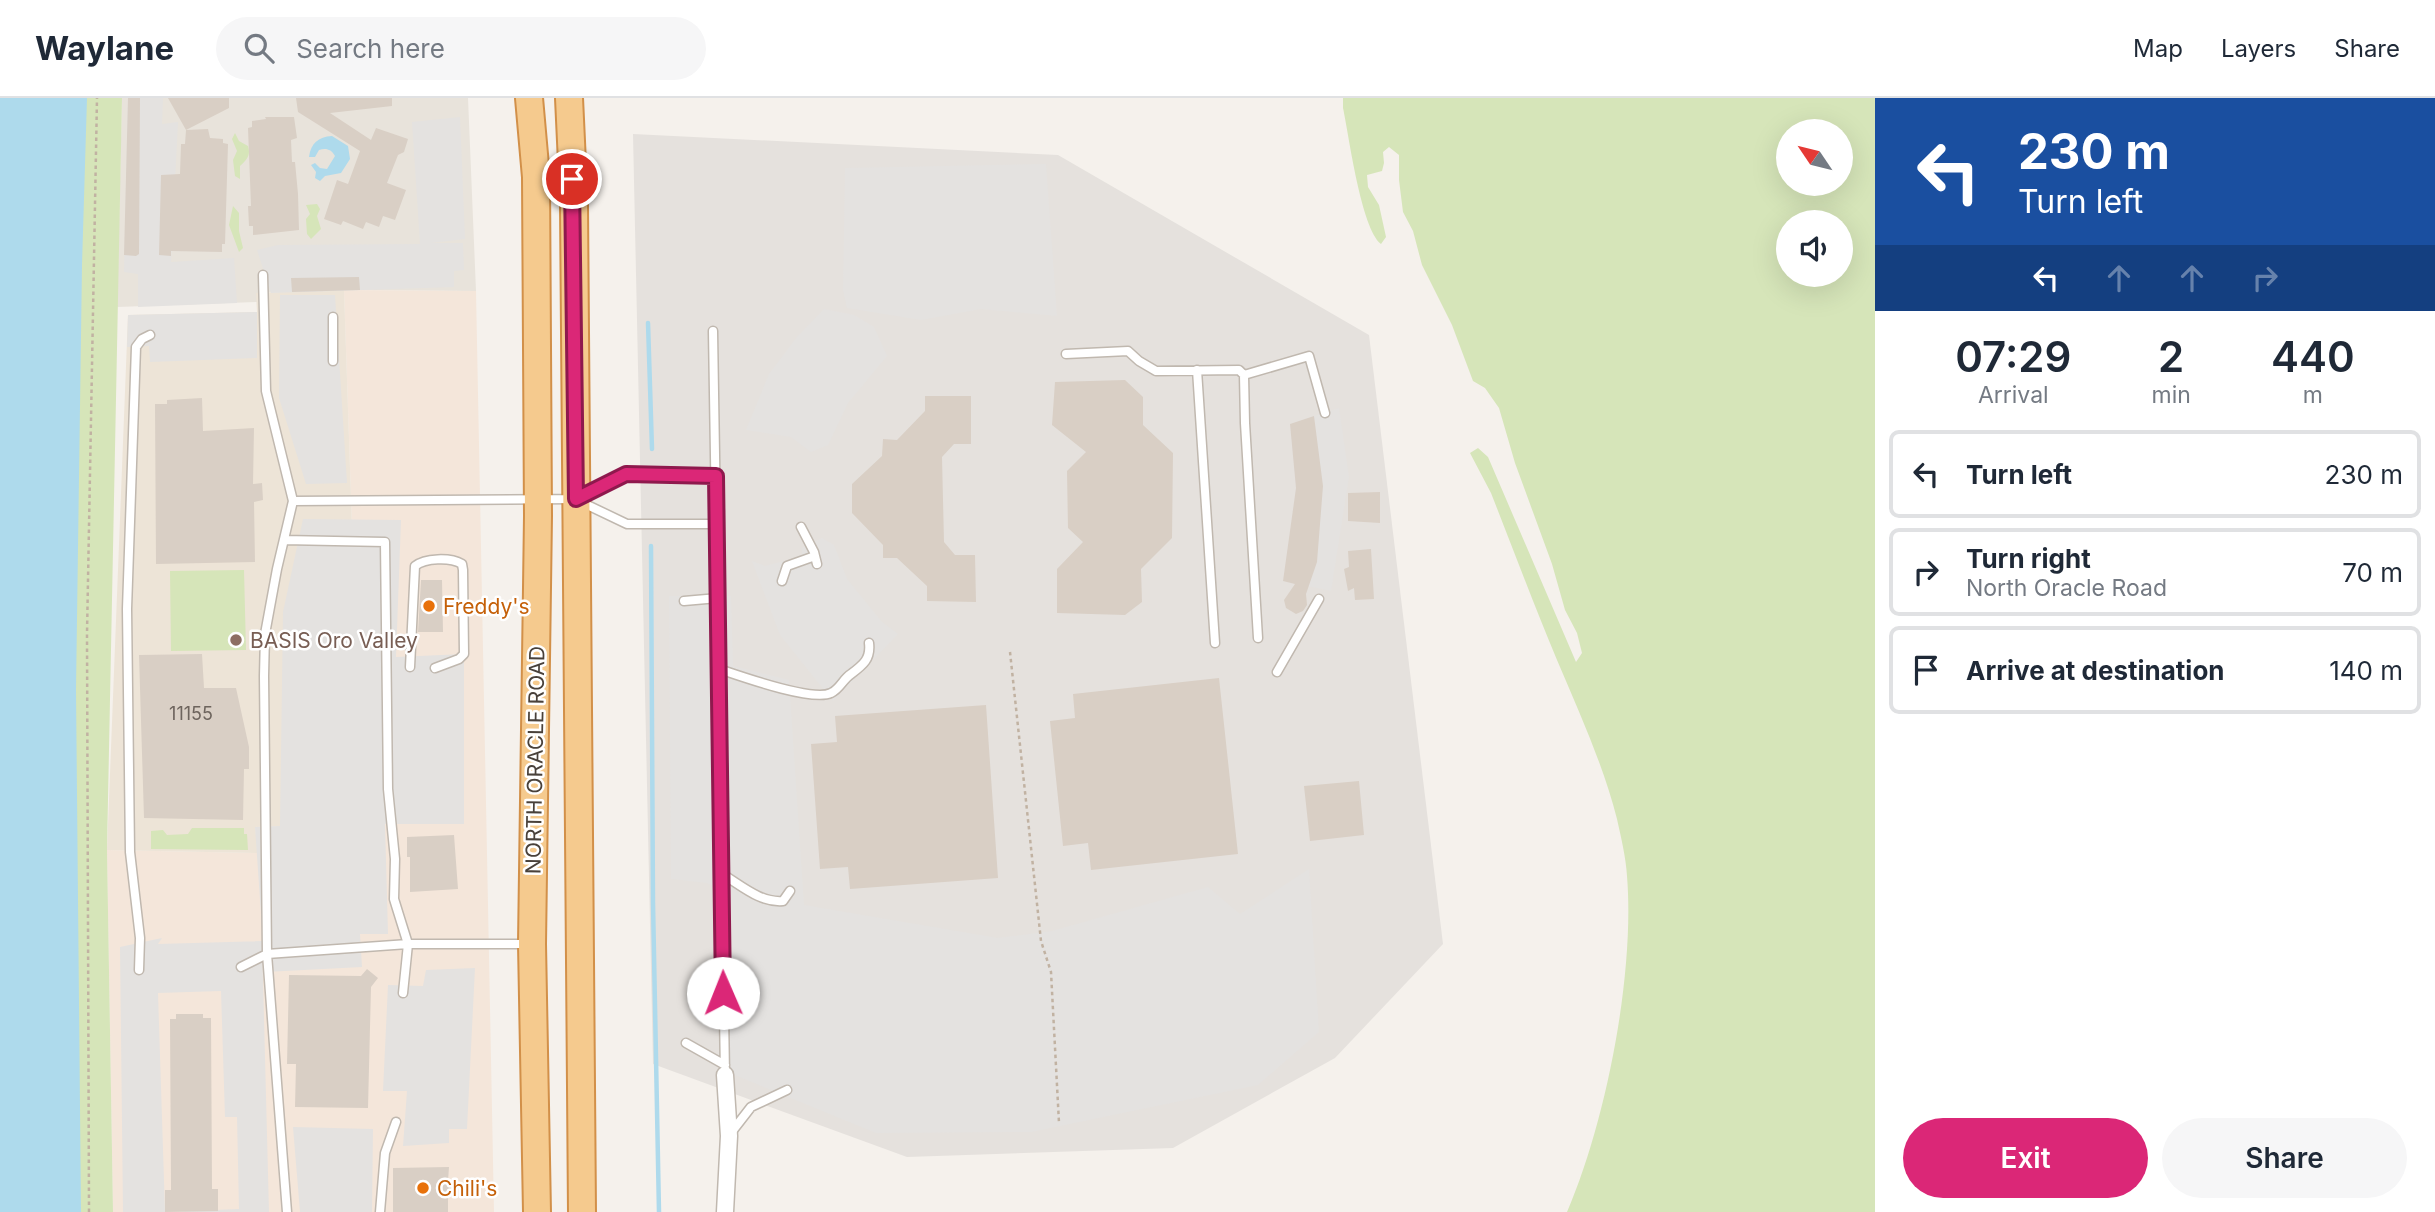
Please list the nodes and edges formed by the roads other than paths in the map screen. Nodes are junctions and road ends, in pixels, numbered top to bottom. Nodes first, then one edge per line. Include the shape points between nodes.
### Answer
1 (529, 98) edge
2 (569, 98) edge
3 (263, 275) dead end
4 (333, 317) dead end
5 (713, 331) dead end
6 (150, 335) dead end
7 (1066, 354) dead end
8 (333, 362) dead end
9 (1197, 370) junction
10 (1244, 374) junction
11 (1325, 413) dead end
12 (716, 476) junction
13 (538, 499) junction
14 (576, 499) junction
15 (293, 502) junction
16 (716, 524) junction
17 (801, 527) dead end
18 (284, 540) junction
19 (782, 582) dead end
20 (718, 598) junction
21 (1320, 599) dead end
22 (684, 601) dead end
23 (1258, 638) dead end
24 (869, 643) dead end
25 (1215, 643) dead end
26 (410, 667) dead end
27 (435, 668) dead end
28 (719, 669) junction
29 (1277, 672) dead end
30 (722, 874) junction
31 (790, 891) dead end
32 (408, 944) junction
33 (532, 944) junction
34 (267, 954) junction
35 (241, 967) dead end
36 (139, 970) dead end
37 (403, 993) dead end
38 (686, 1043) dead end
39 (725, 1070) junction
40 (787, 1090) dead end
41 (396, 1122) dead end
42 (729, 1136) junction
43 (288, 1212) edge
44 (380, 1212) edge
45 (537, 1212) edge
46 (582, 1212) edge
47 (725, 1212) edge

1 - 13 highway, NORTH ORACLE ROAD via 536,177
2 - 14 highway, NORTH ORACLE ROAD
3 - 15 lane via 266,391
4 - 8 lane
5 - 12 lane
6 - 36 lane via 136,347 127,609 130,852
7 - 9 lane via 1128,351 1156,371
9 - 10 lane via 1239,370
9 - 25 lane
10 - 11 lane via 1309,356
10 - 23 lane
12 - 14 lane via 626,474
12 - 16 lane
13 - 14 lane
13 - 15 lane
13 - 33 highway, NORTH ORACLE ROAD
14 - 16 lane via 627,524
14 - 46 highway, NORTH ORACLE ROAD
15 - 18 lane
16 - 20 lane
17 - 19 lane via 816,560 787,566
18 - 32 lane via 386,542 387,789 395,859 394,899
18 - 34 lane via 265,634
20 - 22 lane
20 - 28 lane
21 - 29 lane
24 - 28 lane via 865,663 828,695 784,690
26 - 27 lane via 415,566 456,560 463,570 464,654
28 - 30 lane
30 - 31 lane via 772,902 783,901
30 - 39 lane
32 - 33 lane
32 - 34 lane
32 - 37 lane
33 - 45 highway, NORTH ORACLE ROAD
34 - 35 lane
34 - 43 lane
38 - 39 lane
39 - 42 street
40 - 42 lane via 751,1107
41 - 44 lane via 385,1153
42 - 47 street

